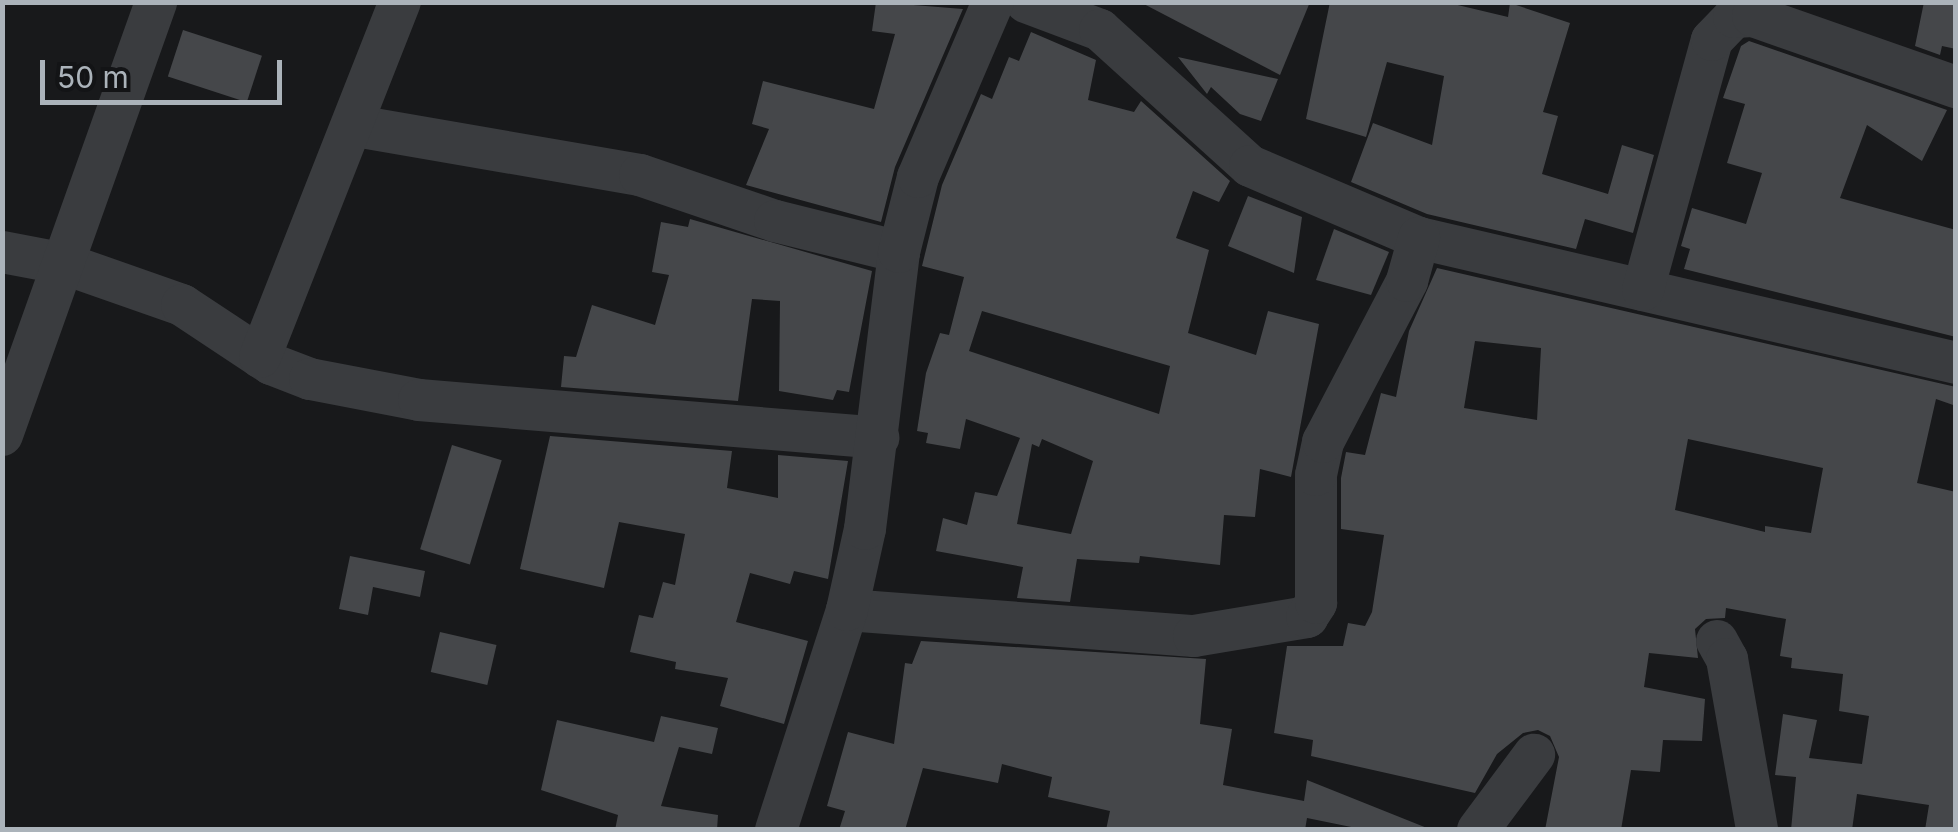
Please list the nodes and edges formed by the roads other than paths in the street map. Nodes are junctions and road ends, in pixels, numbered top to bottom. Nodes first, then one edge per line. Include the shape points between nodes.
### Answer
1 (156, 2) edge
2 (400, 2) edge
3 (993, 2) edge
4 (1026, 2) edge
5 (1956, 88) edge
6 (356, 126) junction
7 (1419, 238) junction
8 (2, 252) edge
9 (899, 252) junction
10 (65, 264) junction
11 (1644, 290) junction
12 (260, 357) junction
13 (1956, 363) edge
14 (2, 435) edge
15 (878, 438) junction
16 (848, 610) junction
17 (1717, 641) dead end
18 (1534, 755) dead end
19 (776, 830) edge
20 (1478, 830) edge
21 (1757, 830) edge

1 - 10 street
2 - 6 street
3 - 9 street via 934,131
4 - 7 street via 1100,30 1250,166
5 - 11 street via 1753,16 1734,17 1712,40
6 - 9 street via 640,175
6 - 12 street
7 - 11 street via 1509,264
7 - 16 street via 1407,281 1323,442 1316,474 1316,603 1307,617 1194,636
8 - 10 street
9 - 15 street
10 - 12 street via 182,305
10 - 14 street
11 - 13 street
12 - 15 street via 310,379 419,400
15 - 16 street
16 - 19 street
17 - 21 street via 1728,659
18 - 20 street

